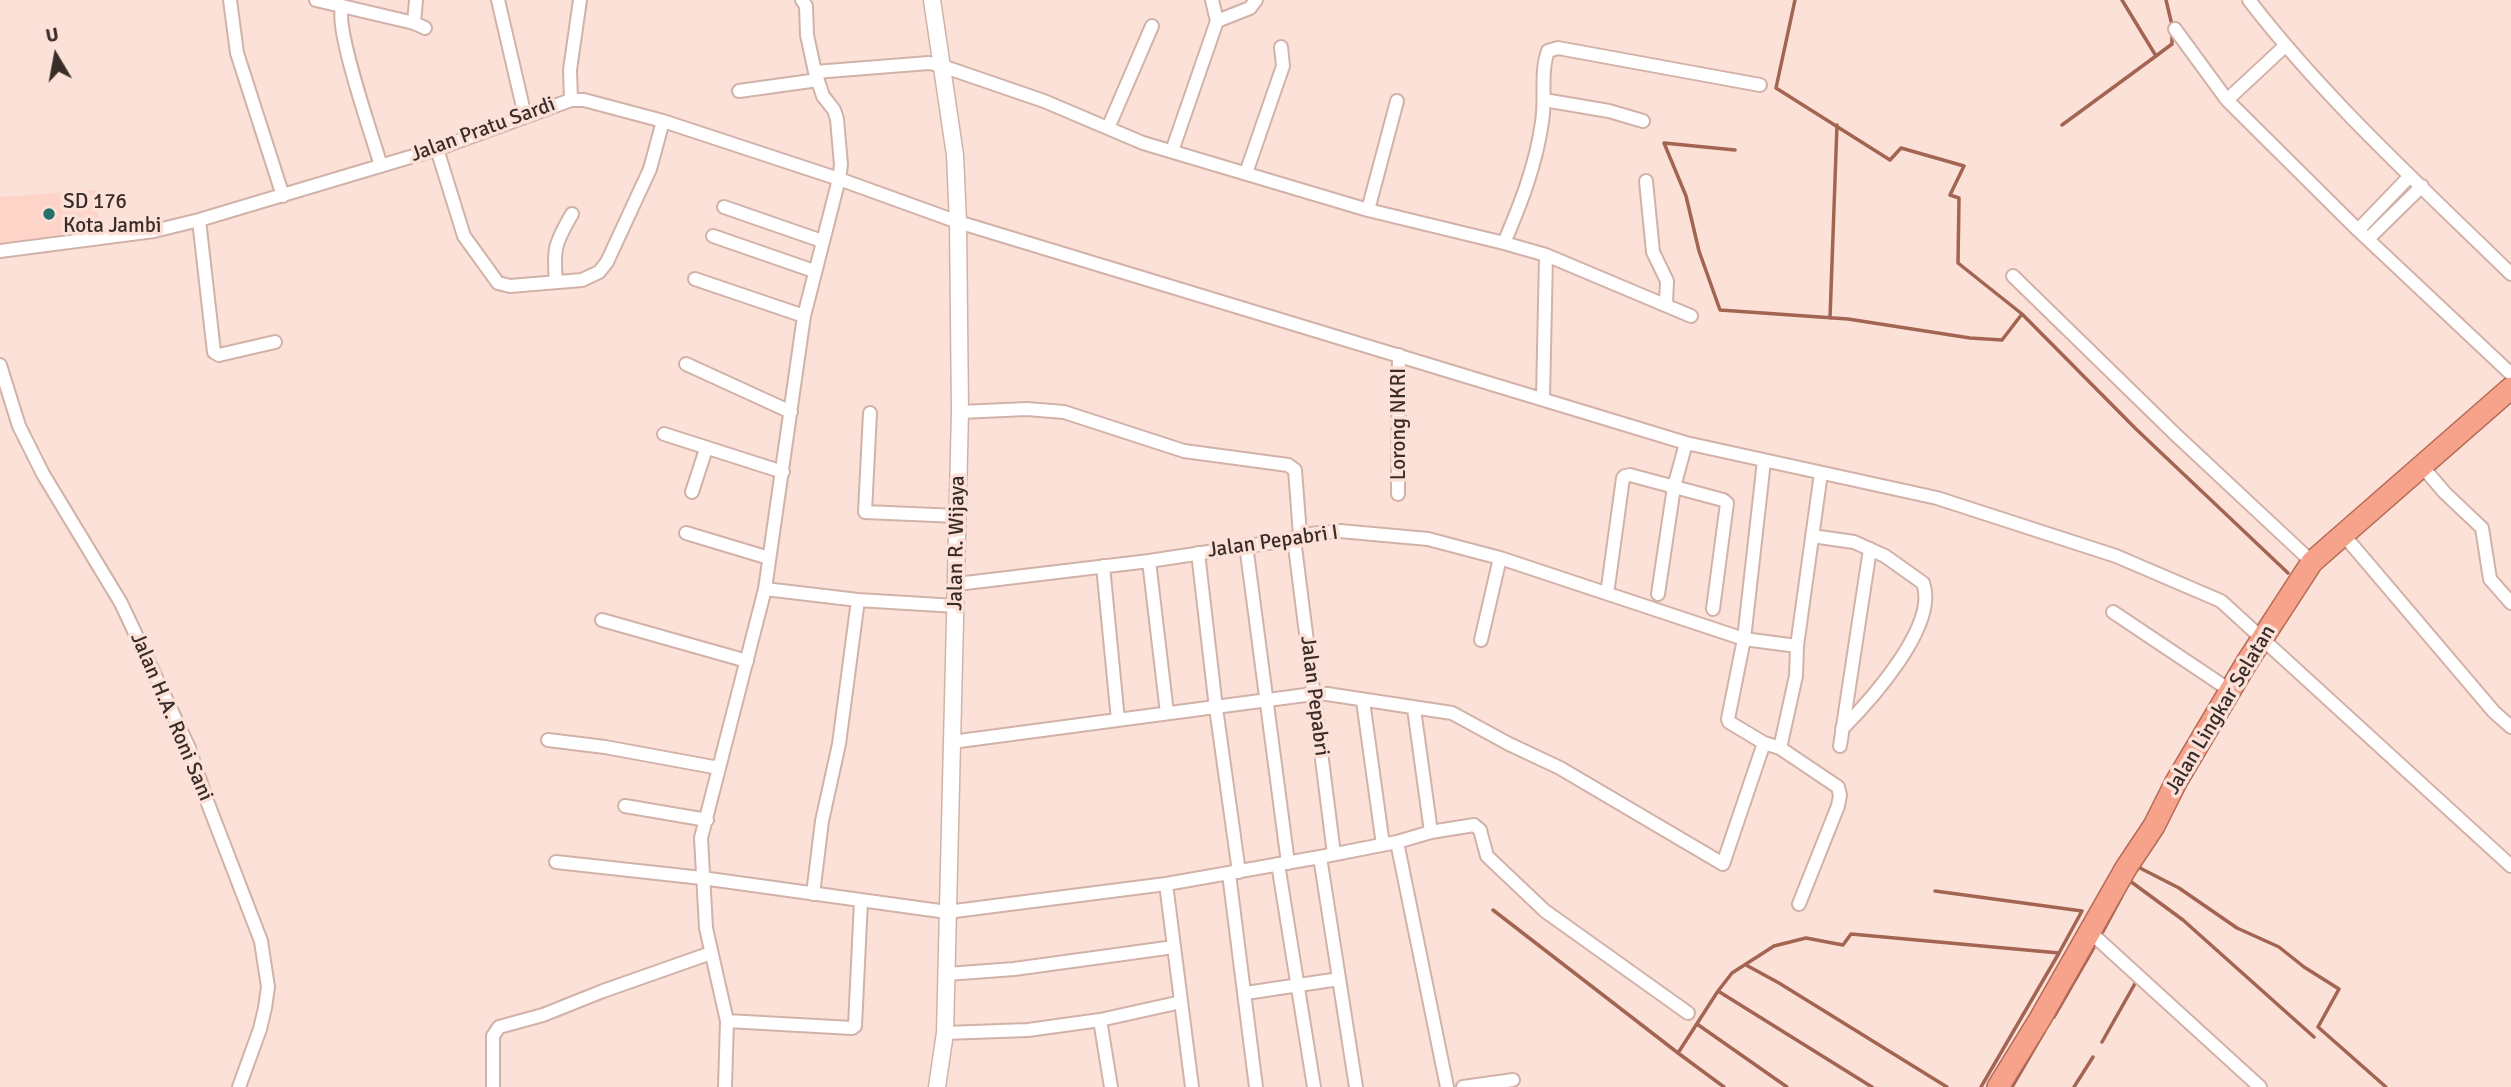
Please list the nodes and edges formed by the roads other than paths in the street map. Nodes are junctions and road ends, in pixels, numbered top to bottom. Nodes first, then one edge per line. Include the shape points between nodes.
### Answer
1 (230, 0) edge
2 (316, 0) edge
3 (416, 0) edge
4 (498, 0) edge
5 (580, 0) edge
6 (802, 0) edge
7 (932, 0) edge
8 (1212, 0) edge
9 (1256, 0) edge
10 (2249, 0) edge
11 (342, 8) junction
12 (1217, 21) junction
13 (1152, 26) dead end
14 (2175, 29) dead end
15 (2285, 46) junction
16 (1281, 47) dead end
17 (942, 66) junction
18 (816, 76) junction
19 (1760, 85) dead end
20 (739, 91) dead end
21 (571, 100) junction
22 (1544, 100) junction
23 (2227, 100) junction
24 (1397, 101) dead end
25 (524, 116) junction
26 (663, 121) junction
27 (1643, 121) dead end
28 (1108, 128) junction
29 (437, 149) junction
30 (1172, 151) junction
31 (382, 166) junction
32 (1246, 173) junction
33 (2410, 176) junction
34 (839, 179) junction
35 (1646, 180) dead end
36 (2421, 186) junction
37 (283, 196) junction
38 (724, 207) dead end
39 (1368, 210) junction
40 (572, 214) dead end
41 (199, 220) junction
42 (958, 222) junction
43 (2363, 234) junction
44 (713, 236) dead end
45 (822, 242) junction
46 (1504, 243) junction
47 (0, 251) edge
48 (1546, 256) junction
49 (814, 271) junction
50 (2511, 274) edge
51 (2012, 276) dead end
52 (695, 279) dead end
53 (556, 282) junction
54 (1666, 304) junction
55 (804, 316) junction
56 (1691, 316) dead end
57 (275, 342) dead end
58 (1399, 355) junction
59 (686, 364) dead end
60 (0, 365) edge
61 (2511, 374) edge
62 (2511, 388) edge
63 (1543, 400) junction
64 (791, 412) junction
65 (960, 412) junction
66 (870, 413) dead end
67 (664, 434) dead end
68 (1686, 443) junction
69 (706, 449) junction
70 (1764, 461) junction
71 (2421, 465) junction
72 (783, 472) junction
73 (1821, 473) junction
74 (1675, 487) junction
75 (692, 492) dead end
76 (1398, 494) dead end
77 (958, 516) junction
78 (686, 533) dead end
79 (2342, 533) junction
80 (1812, 536) junction
81 (1297, 537) junction
82 (1246, 545) junction
83 (1870, 549) junction
84 (1198, 553) junction
85 (769, 558) junction
86 (1500, 558) junction
87 (1149, 561) junction
88 (2312, 562) junction
89 (1103, 566) junction
90 (957, 584) junction
91 (1608, 587) dead end
92 (765, 589) junction
93 (1658, 594) dead end
94 (858, 600) junction
95 (2511, 603) edge
96 (956, 606) junction
97 (1713, 609) dead end
98 (2113, 612) dead end
99 (602, 620) dead end
100 (2263, 638) junction
101 (1744, 639) junction
102 (1481, 640) dead end
103 (1797, 646) junction
104 (747, 661) junction
105 (2231, 691) junction
106 (1313, 694) junction
107 (1363, 701) junction
108 (1267, 702) junction
109 (1216, 708) junction
110 (1414, 709) junction
111 (1167, 713) junction
112 (1118, 720) junction
113 (2511, 727) edge
114 (1842, 729) junction
115 (548, 740) dead end
116 (952, 742) junction
117 (1765, 743) junction
118 (1840, 746) dead end
119 (1780, 748) junction
120 (719, 768) junction
121 (625, 806) dead end
122 (707, 820) junction
123 (1431, 832) junction
124 (1397, 842) junction
125 (1383, 845) junction
126 (1334, 854) junction
127 (1320, 857) junction
128 (556, 862) dead end
129 (1283, 864) junction
130 (2511, 866) edge
131 (1234, 873) junction
132 (702, 878) junction
133 (1166, 884) junction
134 (813, 894) junction
135 (861, 901) junction
136 (1800, 904) dead end
137 (947, 912) junction
138 (2090, 932) junction
139 (1174, 947) junction
140 (711, 953) junction
141 (947, 974) junction
142 (1339, 979) junction
143 (1298, 985) junction
144 (1246, 993) junction
145 (1181, 1002) junction
146 (1688, 1013) dead end
147 (1100, 1020) junction
148 (727, 1021) junction
149 (945, 1033) junction
150 (1513, 1080) dead end
151 (239, 1087) edge
152 (493, 1087) edge
153 (725, 1087) edge
154 (937, 1087) edge
155 (1111, 1087) edge
156 (1192, 1087) edge
157 (1256, 1087) edge
158 (1314, 1087) edge
159 (1356, 1087) edge
160 (1447, 1087) edge
161 (1463, 1087) edge
162 (1998, 1087) edge
163 (2260, 1087) edge

1 - 37 street via 237,54
2 - 11 street
3 - 11 street via 419,26
4 - 25 street
5 - 21 street via 570,70
6 - 18 street
7 - 17 street, Jalan R. Wijaya
8 - 12 street
9 - 12 street via 1250,8
10 - 15 street
11 - 31 street via 340,20 348,53
12 - 30 street
13 - 28 street
14 - 23 street
15 - 23 street
15 - 33 street
16 - 32 street via 1283,66
17 - 18 street via 929,63
17 - 28 street
17 - 42 street, Jalan R. Wijaya via 955,155
18 - 20 street
18 - 34 street via 835,114
19 - 22 street via 1558,48 1546,56
21 - 25 street, Jalan Pratu Sardi
21 - 26 street, Jalan Pratu Sardi
22 - 27 street
22 - 46 street via 1531,179
23 - 43 street
24 - 39 street
25 - 29 street, Jalan Pratu Sardi
26 - 34 street, Jalan Pratu Sardi
26 - 53 street via 650,169 607,262 589,278
28 - 30 street
29 - 31 street, Jalan Pratu Sardi
29 - 53 street via 464,236 494,279 510,286
30 - 32 street
31 - 37 street, Jalan Pratu Sardi
32 - 39 street
33 - 36 street
33 - 43 street
34 - 42 street, Jalan Pratu Sardi
34 - 45 street
35 - 54 street via 1653,252 1667,281
36 - 43 street
36 - 50 street
37 - 41 street, Jalan Pratu Sardi
38 - 45 street
39 - 46 street
40 - 53 street via 556,244
41 - 47 street, Jalan Pratu Sardi via 154,231
41 - 57 street via 214,352 219,355
42 - 58 street, Jalan Pratu Sardi
42 - 65 street, Jalan R. Wijaya
43 - 61 street
44 - 49 street
45 - 49 street
46 - 48 street
48 - 54 street
48 - 63 street
49 - 55 street
51 - 88 street
52 - 55 street
54 - 56 street
55 - 64 street
58 - 63 street, Jalan Pratu Sardi
58 - 76 street, Lorong NKRI
59 - 64 street
60 - 151 street, Jalan H.A. Roni Sani via 19,426 121,603 189,748 261,941 268,987 265,1008
62 - 71 highway, Jalan Lingkar Selatan
63 - 68 street, Jalan Pratu Sardi
64 - 72 street
65 - 77 street, Jalan R. Wijaya
65 - 81 street, Jalan Pepabri via 1064,412 1184,451 1288,465 1295,470
66 - 77 street via 865,512
67 - 69 street
68 - 70 street, Jalan Pratu Sardi
68 - 74 street
69 - 72 street
69 - 75 street
70 - 73 street, Jalan Pratu Sardi
70 - 101 street
71 - 79 highway, Jalan Lingkar Selatan
71 - 95 street via 2482,528 2490,579
72 - 85 street
73 - 80 street
73 - 100 street, Jalan Pratu Sardi via 1937,498 2116,556 2221,601
74 - 91 street via 1624,477
74 - 93 street
74 - 97 street via 1727,503
77 - 90 street, Jalan R. Wijaya
78 - 85 street
79 - 88 highway, Jalan Lingkar Selatan
79 - 113 street
80 - 83 street
80 - 103 street
81 - 82 street, Jalan Pepabri I
81 - 86 street, Jalan Pepabri I via 1340,531 1428,538
81 - 106 street, Jalan Pepabri
82 - 84 street, Jalan Pepabri I
82 - 108 street
83 - 114 street
83 - 114 street via 1923,583 1922,620 1888,679
84 - 87 street, Jalan Pepabri I
84 - 109 street
85 - 92 street
86 - 101 street, Jalan Pepabri I
86 - 102 street
87 - 89 street, Jalan Pepabri I
87 - 111 street
88 - 100 highway, Jalan Lingkar Selatan
89 - 90 street, Jalan Pepabri I
89 - 112 street
90 - 96 street, Jalan R. Wijaya
92 - 94 street
92 - 104 street
94 - 96 street
94 - 134 street
96 - 116 street, Jalan R. Wijaya
98 - 105 street
99 - 104 street
100 - 105 highway, Jalan Lingkar Selatan
100 - 130 street, Jalan Pratu Sardi
101 - 103 street, Jalan Pepabri I
101 - 117 street via 1728,719
103 - 119 street via 1796,676
104 - 120 street
105 - 138 highway, Jalan Lingkar Selatan
106 - 107 street
106 - 108 street
106 - 126 street, Jalan Pepabri
107 - 110 street
107 - 125 street
108 - 109 street
108 - 129 street
109 - 111 street
109 - 131 street
110 - 117 street via 1447,711 1461,717 1560,768 1723,864
110 - 123 street
111 - 112 street
112 - 116 street
114 - 118 street
115 - 120 street
116 - 137 street, Jalan R. Wijaya
117 - 119 street
119 - 136 street via 1838,787 1840,795
120 - 122 street
121 - 122 street
122 - 132 street via 701,838
123 - 124 street
123 - 146 street via 1477,827 1487,856 1545,911
124 - 125 street
124 - 160 street
125 - 126 street
126 - 127 street
127 - 129 street
127 - 142 street
128 - 132 street
129 - 131 street
129 - 143 street
131 - 133 street
131 - 144 street
132 - 134 street
132 - 140 street
133 - 137 street
133 - 139 street
134 - 135 street
135 - 137 street
135 - 148 street via 855,1026
137 - 141 street, Jalan R. Wijaya
138 - 162 highway, Jalan Lingkar Selatan
138 - 163 street
139 - 141 street
139 - 145 street
140 - 148 street
140 - 152 street via 542,1016 499,1027 493,1036
141 - 149 street, Jalan R. Wijaya
142 - 143 street
142 - 159 street
143 - 144 street
143 - 158 street
144 - 157 street
145 - 147 street
145 - 156 street
147 - 149 street via 1028,1030
147 - 155 street
148 - 153 street
149 - 154 street, Jalan R. Wijaya
150 - 161 street

